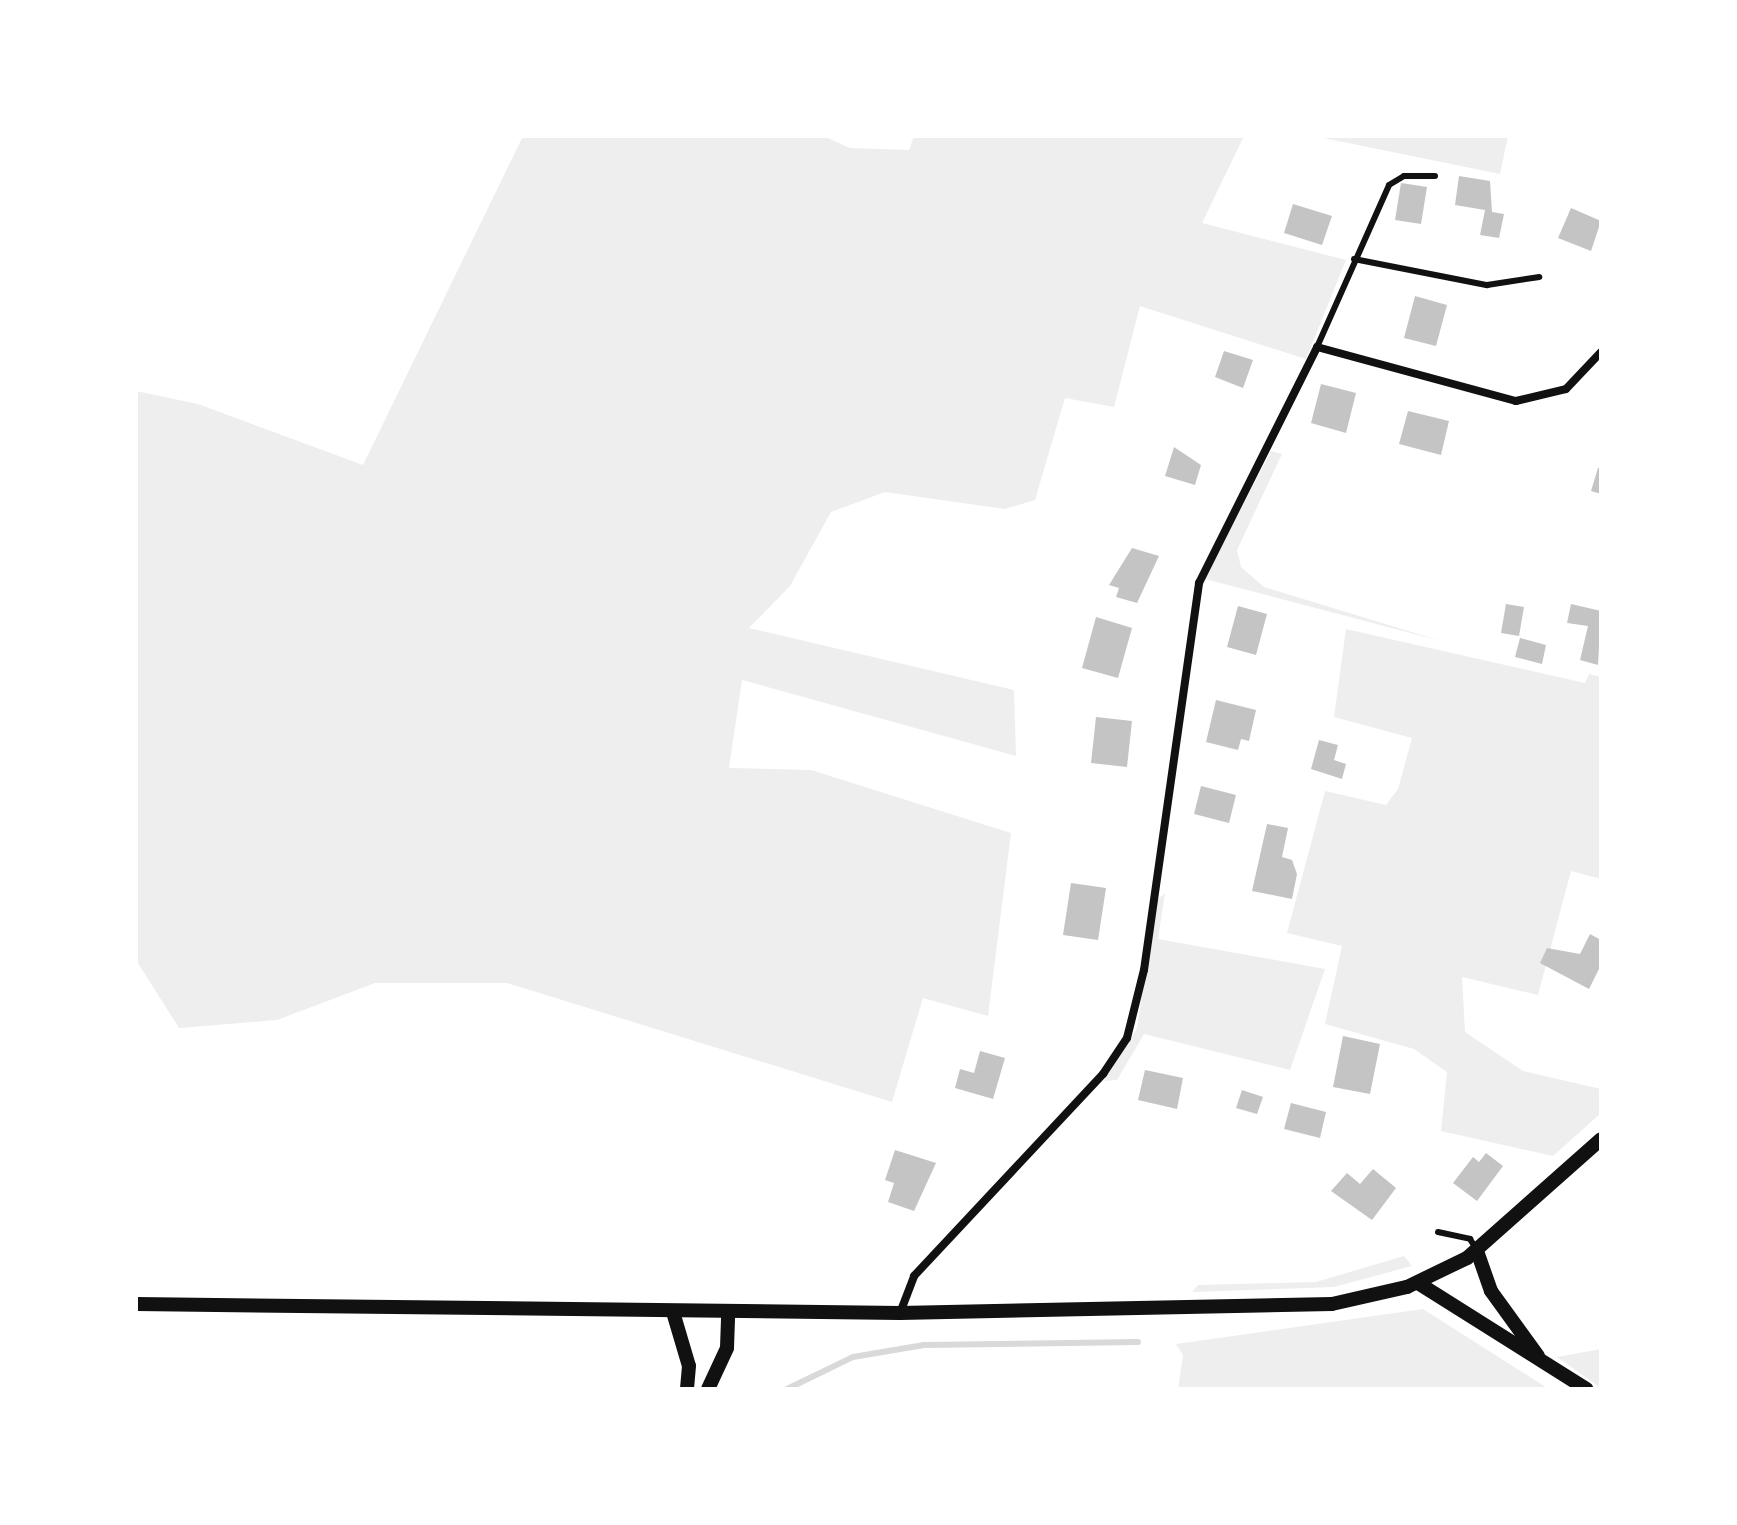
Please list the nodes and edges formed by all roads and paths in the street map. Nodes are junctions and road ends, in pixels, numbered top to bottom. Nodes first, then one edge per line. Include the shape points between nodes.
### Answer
1 (1435, 176) dead end
2 (1354, 259) junction
3 (1539, 277) dead end
4 (1317, 347) junction
5 (1601, 352) edge
6 (1601, 1139) edge
7 (1438, 1232) dead end
8 (1477, 1251) junction
9 (1418, 1283) junction
10 (136, 1304) edge
11 (673, 1312) junction
12 (728, 1312) junction
13 (900, 1313) junction
14 (1539, 1356) junction
15 (687, 1389) edge
16 (708, 1389) edge
17 (1586, 1389) edge

1 - 2 lane via 1404,176 1389,185
2 - 3 lane via 1487,285
2 - 4 lane
4 - 5 street via 1516,401 1566,389
4 - 13 street via 1199,583 1144,970 1127,1038 1103,1074 914,1276
6 - 8 street
7 - 8 lane via 1470,1239
8 - 9 street
8 - 14 street via 1491,1291
9 - 13 street via 1293,1307
9 - 14 street
10 - 11 street
11 - 12 street
11 - 15 street via 689,1366
12 - 13 street
12 - 16 street via 728,1344
14 - 17 street

